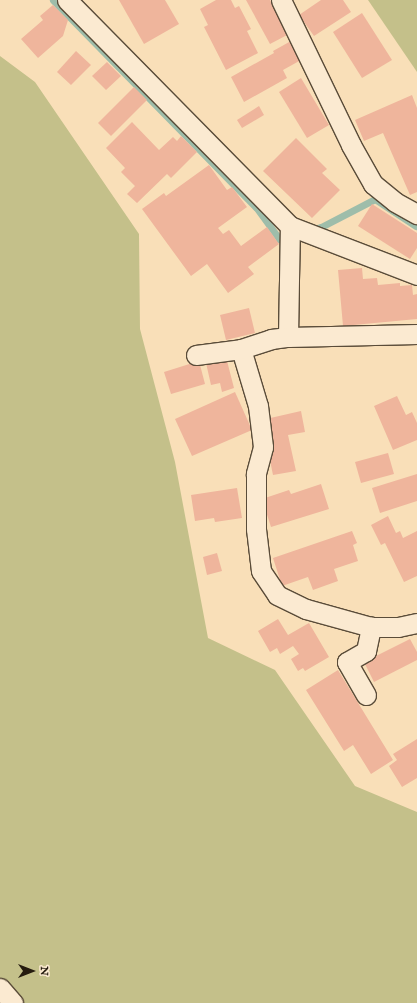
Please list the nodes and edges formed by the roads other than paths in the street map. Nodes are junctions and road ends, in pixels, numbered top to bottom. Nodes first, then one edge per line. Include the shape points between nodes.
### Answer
1 (67, 0) edge
2 (281, 0) edge
3 (417, 214) edge
4 (290, 226) junction
5 (417, 276) edge
6 (417, 334) edge
7 (288, 337) junction
8 (241, 349) junction
9 (196, 355) dead end
10 (417, 623) edge
11 (371, 627) junction
12 (366, 695) dead end
13 (0, 988) edge
14 (14, 1003) edge

1 - 4 street
2 - 3 street via 350,145 373,184 395,202
4 - 5 street
4 - 7 street
6 - 7 street
7 - 8 street via 271,339
8 - 9 street
8 - 11 street via 258,406 263,447 256,474 256,529 261,572 277,595 306,609
10 - 11 street via 398,627
11 - 12 street via 366,651 347,662
13 - 14 street

